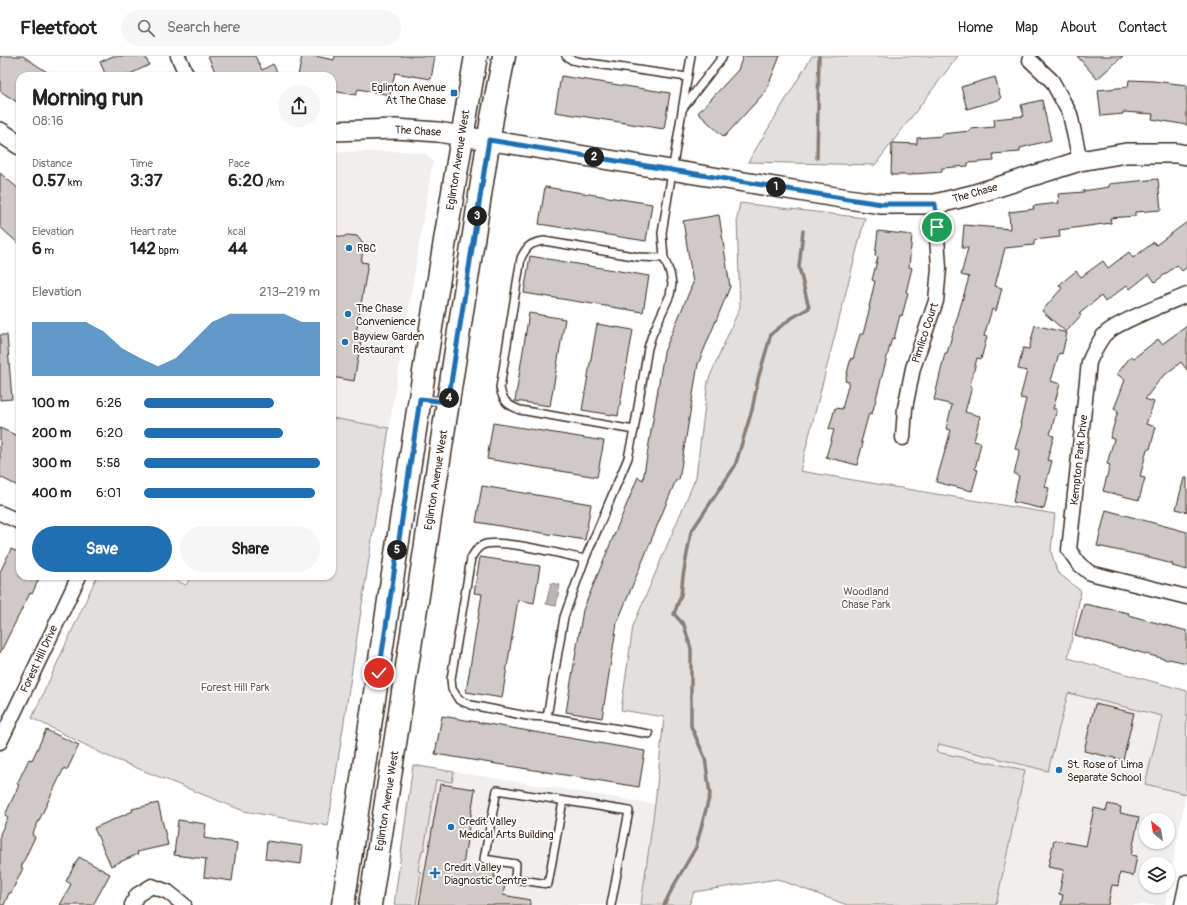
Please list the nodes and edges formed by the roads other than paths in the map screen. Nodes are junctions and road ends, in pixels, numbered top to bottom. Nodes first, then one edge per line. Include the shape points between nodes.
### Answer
1 (178, 56) edge
2 (476, 56) edge
3 (504, 56) edge
4 (566, 56) edge
5 (691, 56) edge
6 (723, 56) edge
7 (1030, 60) dead end
8 (185, 72) edge
9 (688, 77) junction
10 (683, 108) junction
11 (336, 131) edge
12 (0, 132) edge
13 (462, 136) junction
14 (489, 140) junction
15 (16, 142) edge
16 (1187, 155) edge
17 (1080, 161) junction
18 (673, 170) junction
19 (935, 204) junction
20 (664, 258) junction
21 (1187, 295) edge
22 (420, 399) junction
23 (448, 402) junction
24 (634, 430) junction
25 (903, 438) dead end
26 (0, 513) edge
27 (16, 520) edge
28 (585, 559) junction
29 (77, 580) edge
30 (1187, 597) edge
31 (547, 717) junction
32 (649, 734) dead end
33 (0, 742) edge
34 (563, 801) junction
35 (1187, 882) edge
36 (132, 905) edge
37 (184, 905) edge
38 (343, 905) edge
39 (370, 905) edge
40 (611, 905) edge
41 (1182, 905) edge

1 - 8 street
2 - 13 main road, Eglinton Avenue West
3 - 14 main road, Eglinton Avenue West
4 - 9 lane via 582,62
5 - 9 lane
6 - 10 lane
7 - 17 street via 1052,81 1070,114
9 - 10 lane
10 - 18 lane
11 - 13 street, The Chase via 396,129
12 - 15 street
13 - 14 street, The Chase
13 - 22 main road, Eglinton Avenue West
14 - 18 street, The Chase
14 - 23 main road, Eglinton Avenue West
16 - 17 street, The Chase via 1126,153
17 - 19 street, The Chase
18 - 19 street, The Chase via 882,204
18 - 20 lane via 662,232
19 - 25 street, Pimlico Court via 939,268 936,301 913,368 905,408
20 - 24 lane via 670,272 671,290 648,348
20 - 24 lane via 639,257 544,241 526,248 521,258 500,388 502,397 510,406 520,410
21 - 30 street, Kempton Park Drive via 1119,325 1105,334 1092,355 1089,362 1069,550 1079,564 1090,573
22 - 23 lane
22 - 38 main road, Eglinton Avenue West
23 - 39 main road, Eglinton Avenue West
24 - 28 lane via 628,458
26 - 27 street
28 - 31 lane via 564,617
28 - 31 lane via 501,543 482,545 475,550 471,558 451,679 452,689 458,700 471,705 527,716
29 - 33 street, Forest Hill Drive
31 - 32 lane
34 - 34 lane via 497,790 484,858 516,864 515,879 548,884
34 - 40 lane via 628,811
35 - 41 street
36 - 37 street via 137,895 152,886 168,892

